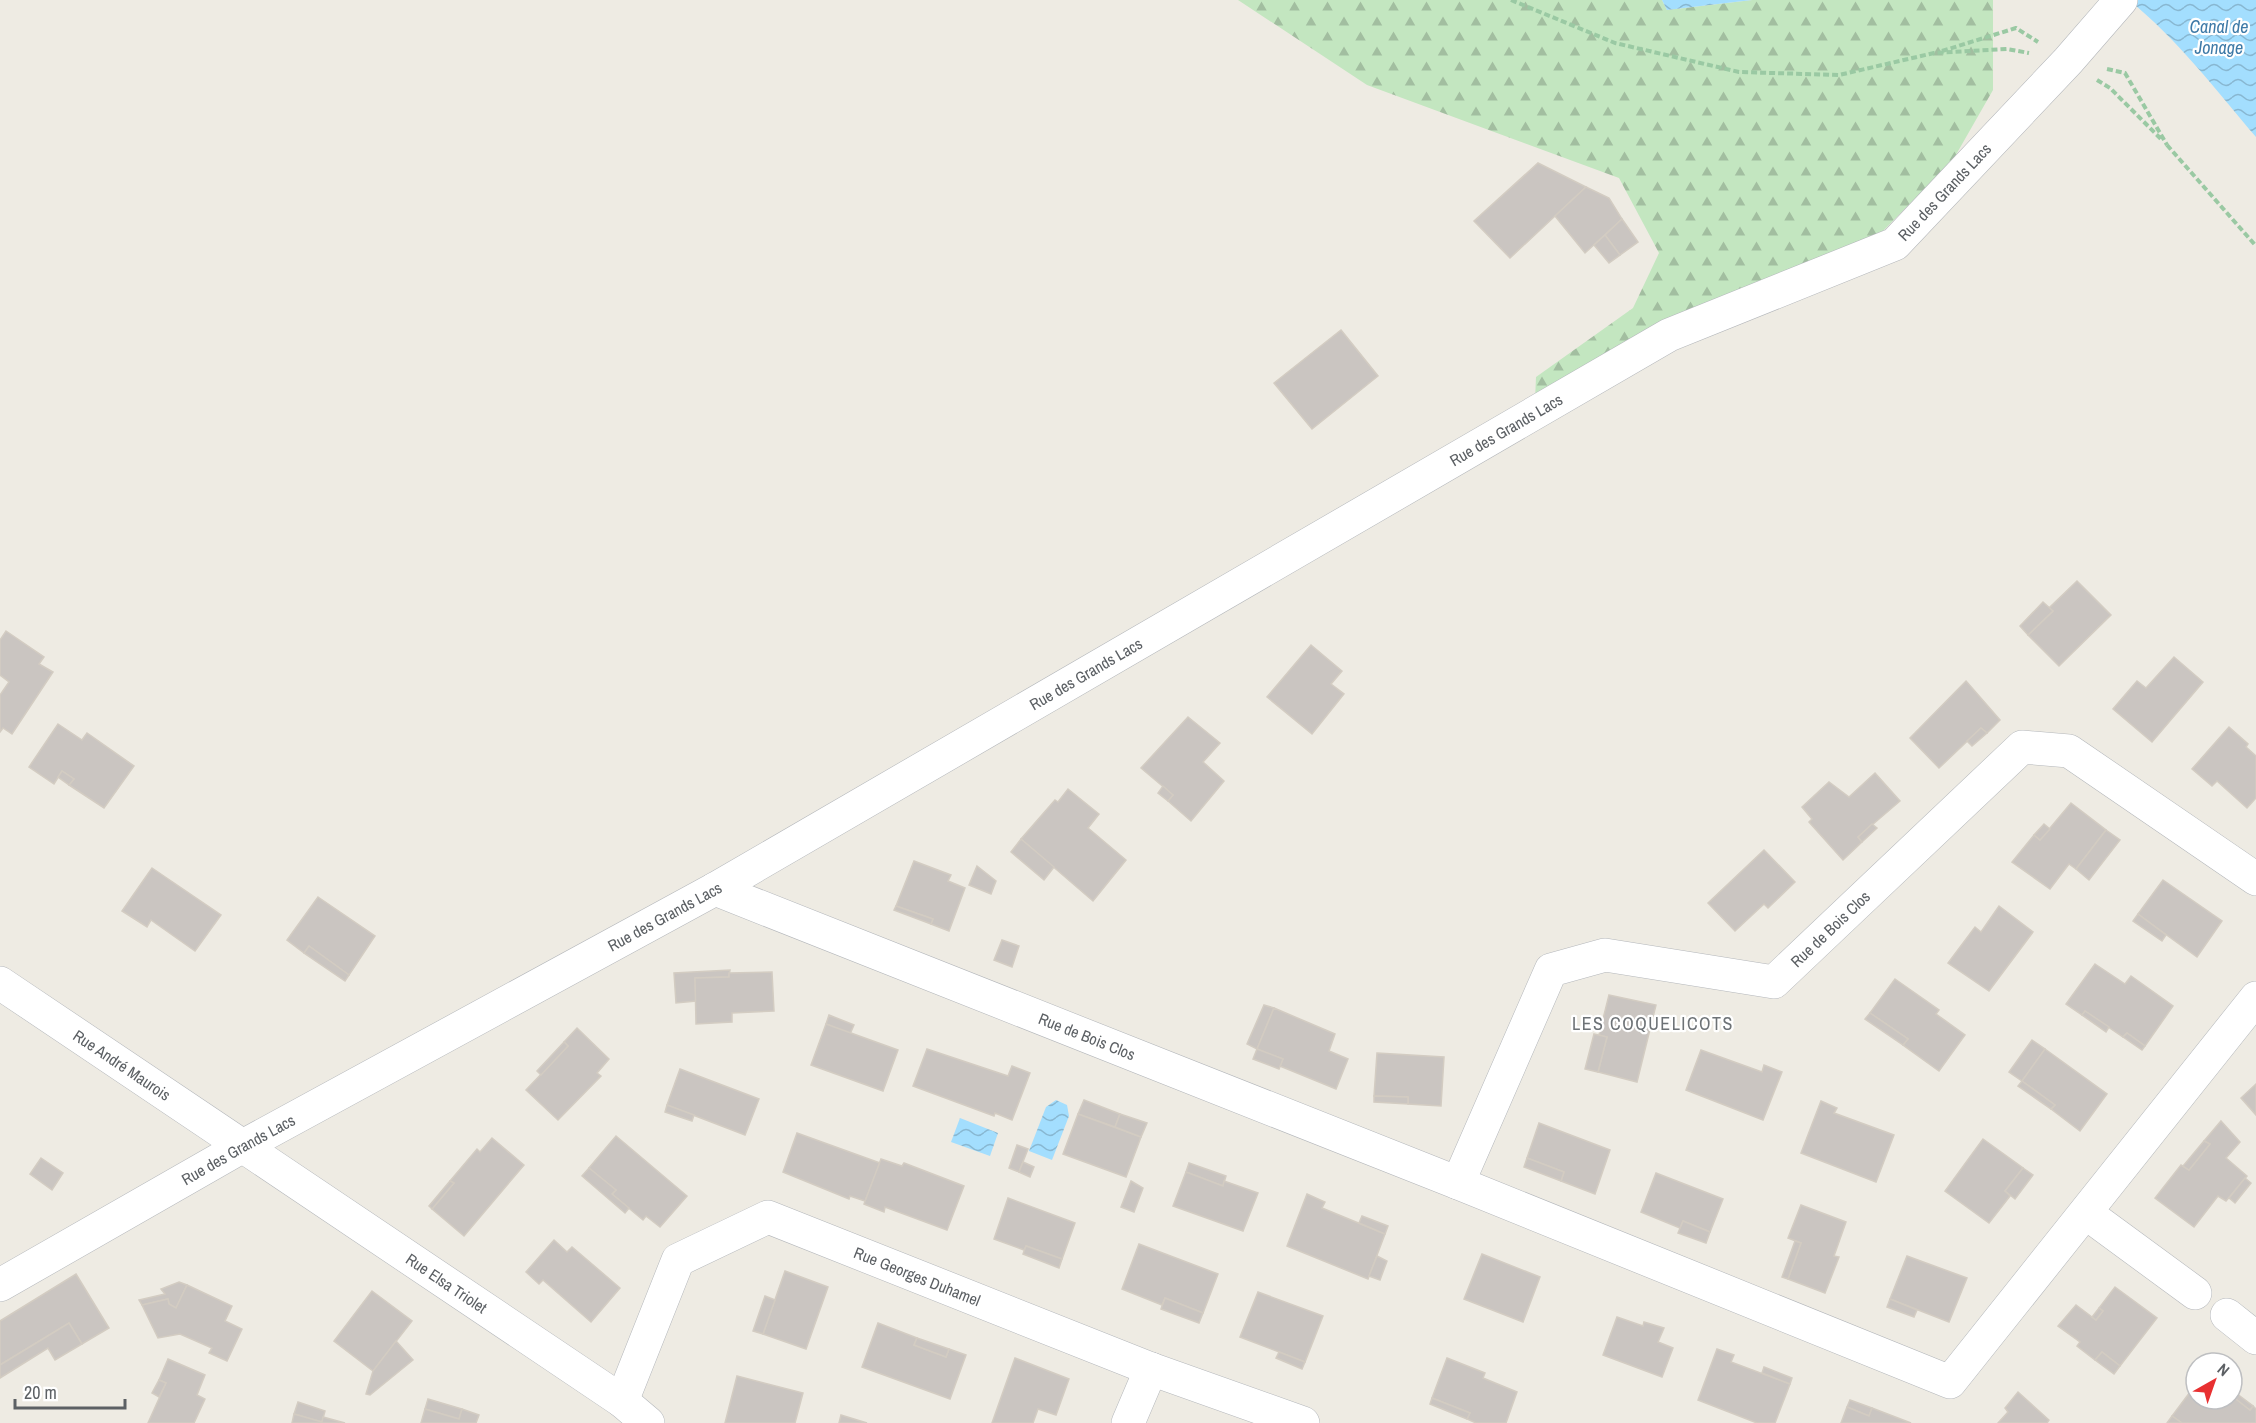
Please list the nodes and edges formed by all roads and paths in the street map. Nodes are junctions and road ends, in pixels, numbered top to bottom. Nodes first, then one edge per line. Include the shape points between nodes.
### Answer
1 (1511, 0) edge
2 (2120, 2) edge
3 (2016, 28) dead end
4 (2007, 49) dead end
5 (1934, 53) junction
6 (2125, 73) dead end
7 (2110, 88) dead end
8 (2167, 145) junction
9 (2256, 246) edge
10 (2256, 879) edge
11 (715, 889) junction
12 (0, 983) edge
13 (2256, 998) edge
14 (243, 1146) junction
15 (1458, 1184) junction
16 (2086, 1213) junction
17 (0, 1285) edge
18 (2195, 1293) dead end
19 (2226, 1315) dead end
20 (2256, 1338) edge
21 (1151, 1369) junction
22 (622, 1401) junction
23 (648, 1423) edge
24 (1128, 1423) edge
25 (1303, 1423) edge

1 - 5 path via 1615,43 1739,72 1839,75
2 - 11 street, Rue des Grands Lacs via 1895,244 1669,335
3 - 5 path
4 - 5 path
6 - 8 path
7 - 8 path
8 - 9 path
10 - 15 street, Rue de Bois Clos via 2068,751 2022,747 1774,982 1605,955 1551,970
11 - 14 street, Rue des Grands Lacs
11 - 15 street, Rue de Bois Clos
12 - 14 street, Rue André Maurois
13 - 16 street, Rue de Bois Clos
14 - 17 street, Rue des Grands Lacs
14 - 22 street, Rue Elsa Triolet
15 - 16 street, Rue de Bois Clos via 1950,1382
16 - 18 street
19 - 20 street
21 - 22 street, Rue Georges Duhamel via 768,1217 678,1260
21 - 24 street
21 - 25 street, Rue Georges Duhamel
22 - 23 street, Rue Elsa Triolet

